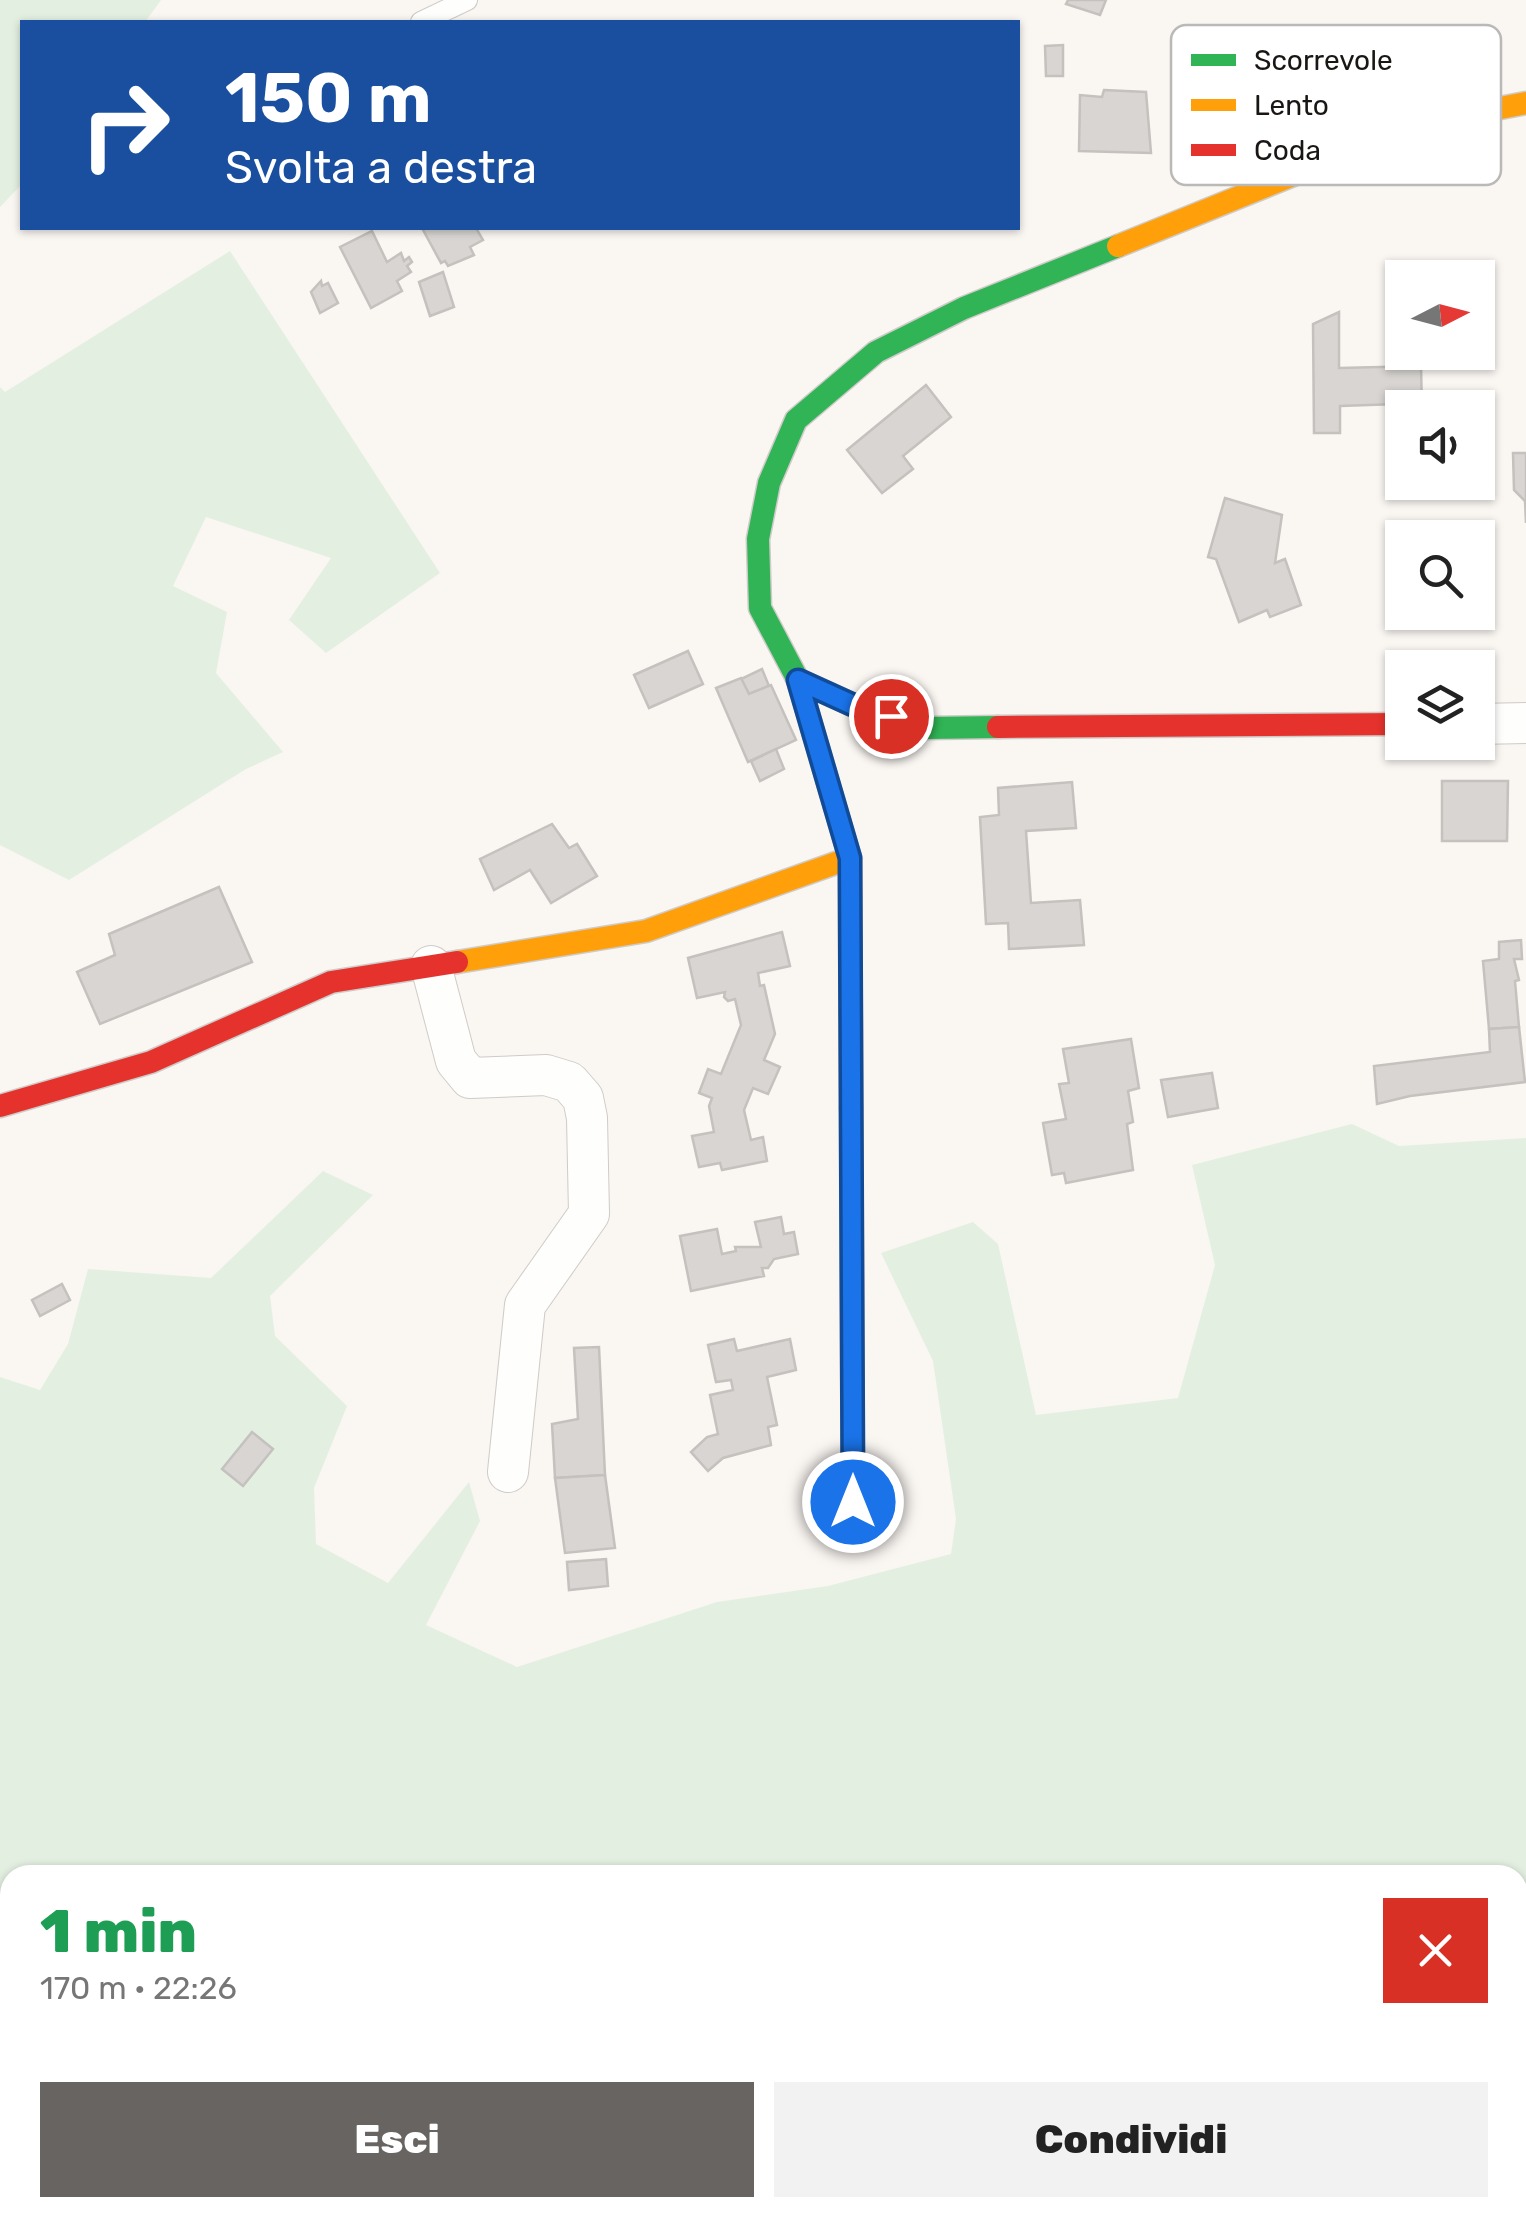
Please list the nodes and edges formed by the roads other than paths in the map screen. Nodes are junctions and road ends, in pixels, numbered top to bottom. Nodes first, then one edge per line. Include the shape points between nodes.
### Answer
1 (466, 0) edge
2 (425, 20) edge
3 (1526, 104) edge
4 (1501, 109) edge
5 (1269, 185) edge
6 (798, 680) junction
7 (1526, 723) edge
8 (1385, 724) edge
9 (1495, 724) edge
10 (850, 858) junction
11 (431, 966) junction
12 (0, 1106) edge
13 (508, 1472) dead end
14 (853, 1502) dead end

1 - 2 lane
3 - 4 street
5 - 6 street via 964,308 876,352 796,420 769,483 758,539 760,608
6 - 8 street via 928,728
6 - 10 street
7 - 9 street
10 - 11 street via 646,931
10 - 14 street
11 - 12 street via 330,982 151,1062
11 - 13 street via 456,1061 470,1078 546,1075 569,1082 583,1098 587,1118 588,1214 526,1305

